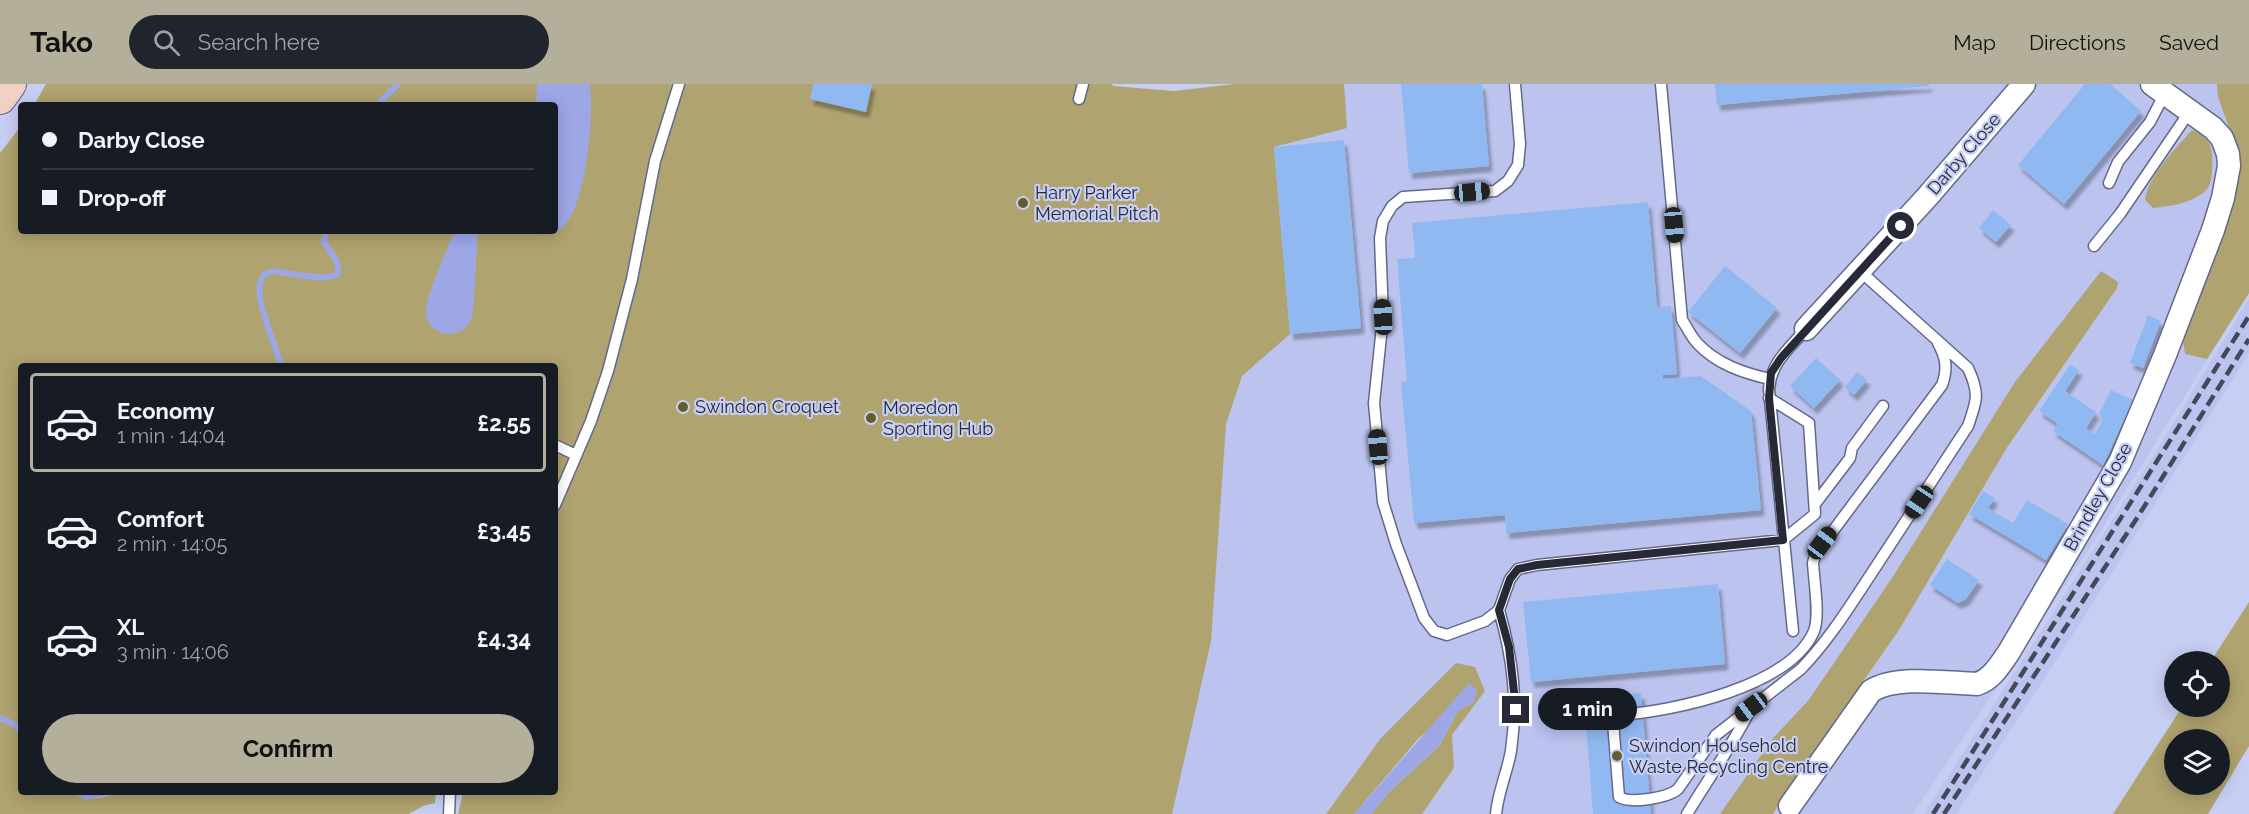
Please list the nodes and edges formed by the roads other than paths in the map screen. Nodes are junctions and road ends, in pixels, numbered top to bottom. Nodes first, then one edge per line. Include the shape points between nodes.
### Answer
1 (10, 84) edge
2 (679, 84) edge
3 (1083, 84) edge
4 (1515, 84) edge
5 (1661, 84) edge
6 (2024, 84) edge
7 (2159, 89) edge
8 (0, 98) edge
9 (1079, 99) dead end
10 (2190, 111) junction
11 (2109, 183) dead end
12 (2094, 246) dead end
13 (1860, 271) junction
14 (1806, 329) joint
15 (1938, 343) junction
16 (1770, 379) junction
17 (1769, 398) junction
18 (1883, 406) dead end
19 (558, 446) edge
20 (576, 455) junction
21 (558, 498) edge
22 (1815, 504) junction
23 (1783, 540) junction
24 (1499, 610) junction
25 (1792, 631) dead end
26 (1751, 707) junction
27 (450, 795) edge
28 (1790, 806) dead end
29 (449, 814) edge
30 (1496, 814) edge
31 (1687, 814) edge

1 - 8 main road
2 - 20 lane via 656,161 621,327
3 - 9 lane
4 - 24 lane via 1520,144 1518,165 1508,181 1495,191 1403,197 1383,221 1383,317 1374,403 1383,502 1424,618 1434,631 1447,635 1485,621
5 - 16 lane via 1682,320 1697,343 1711,354 1733,368
6 - 13 street, Darby Close
7 - 10 street, Brindley Close
7 - 11 lane via 2150,122 2118,162
10 - 12 lane
10 - 28 street, Brindley Close via 2222,138 2228,154 2228,178 2213,230 2169,345 2109,484 1992,675 1977,684 1903,682 1877,687
13 - 14 street, Darby Close
13 - 15 lane
14 - 16 lane via 1774,366
15 - 26 lane via 1968,368 1977,387 1968,426 1827,640 1801,669
15 - 26 lane via 1947,372 1942,385 1815,555 1816,624 1803,649 1775,673 1755,682 1671,710 1619,715 1614,722 1619,797 1630,800 1672,795 1716,735
16 - 17 lane
17 - 22 lane via 1809,423
17 - 23 lane
18 - 22 lane
19 - 20 lane
20 - 21 lane
22 - 23 lane via 1815,514
23 - 24 lane via 1518,569 1510,579
23 - 25 lane
24 - 30 lane via 1509,647 1516,710
26 - 31 lane via 1735,740
27 - 29 lane

